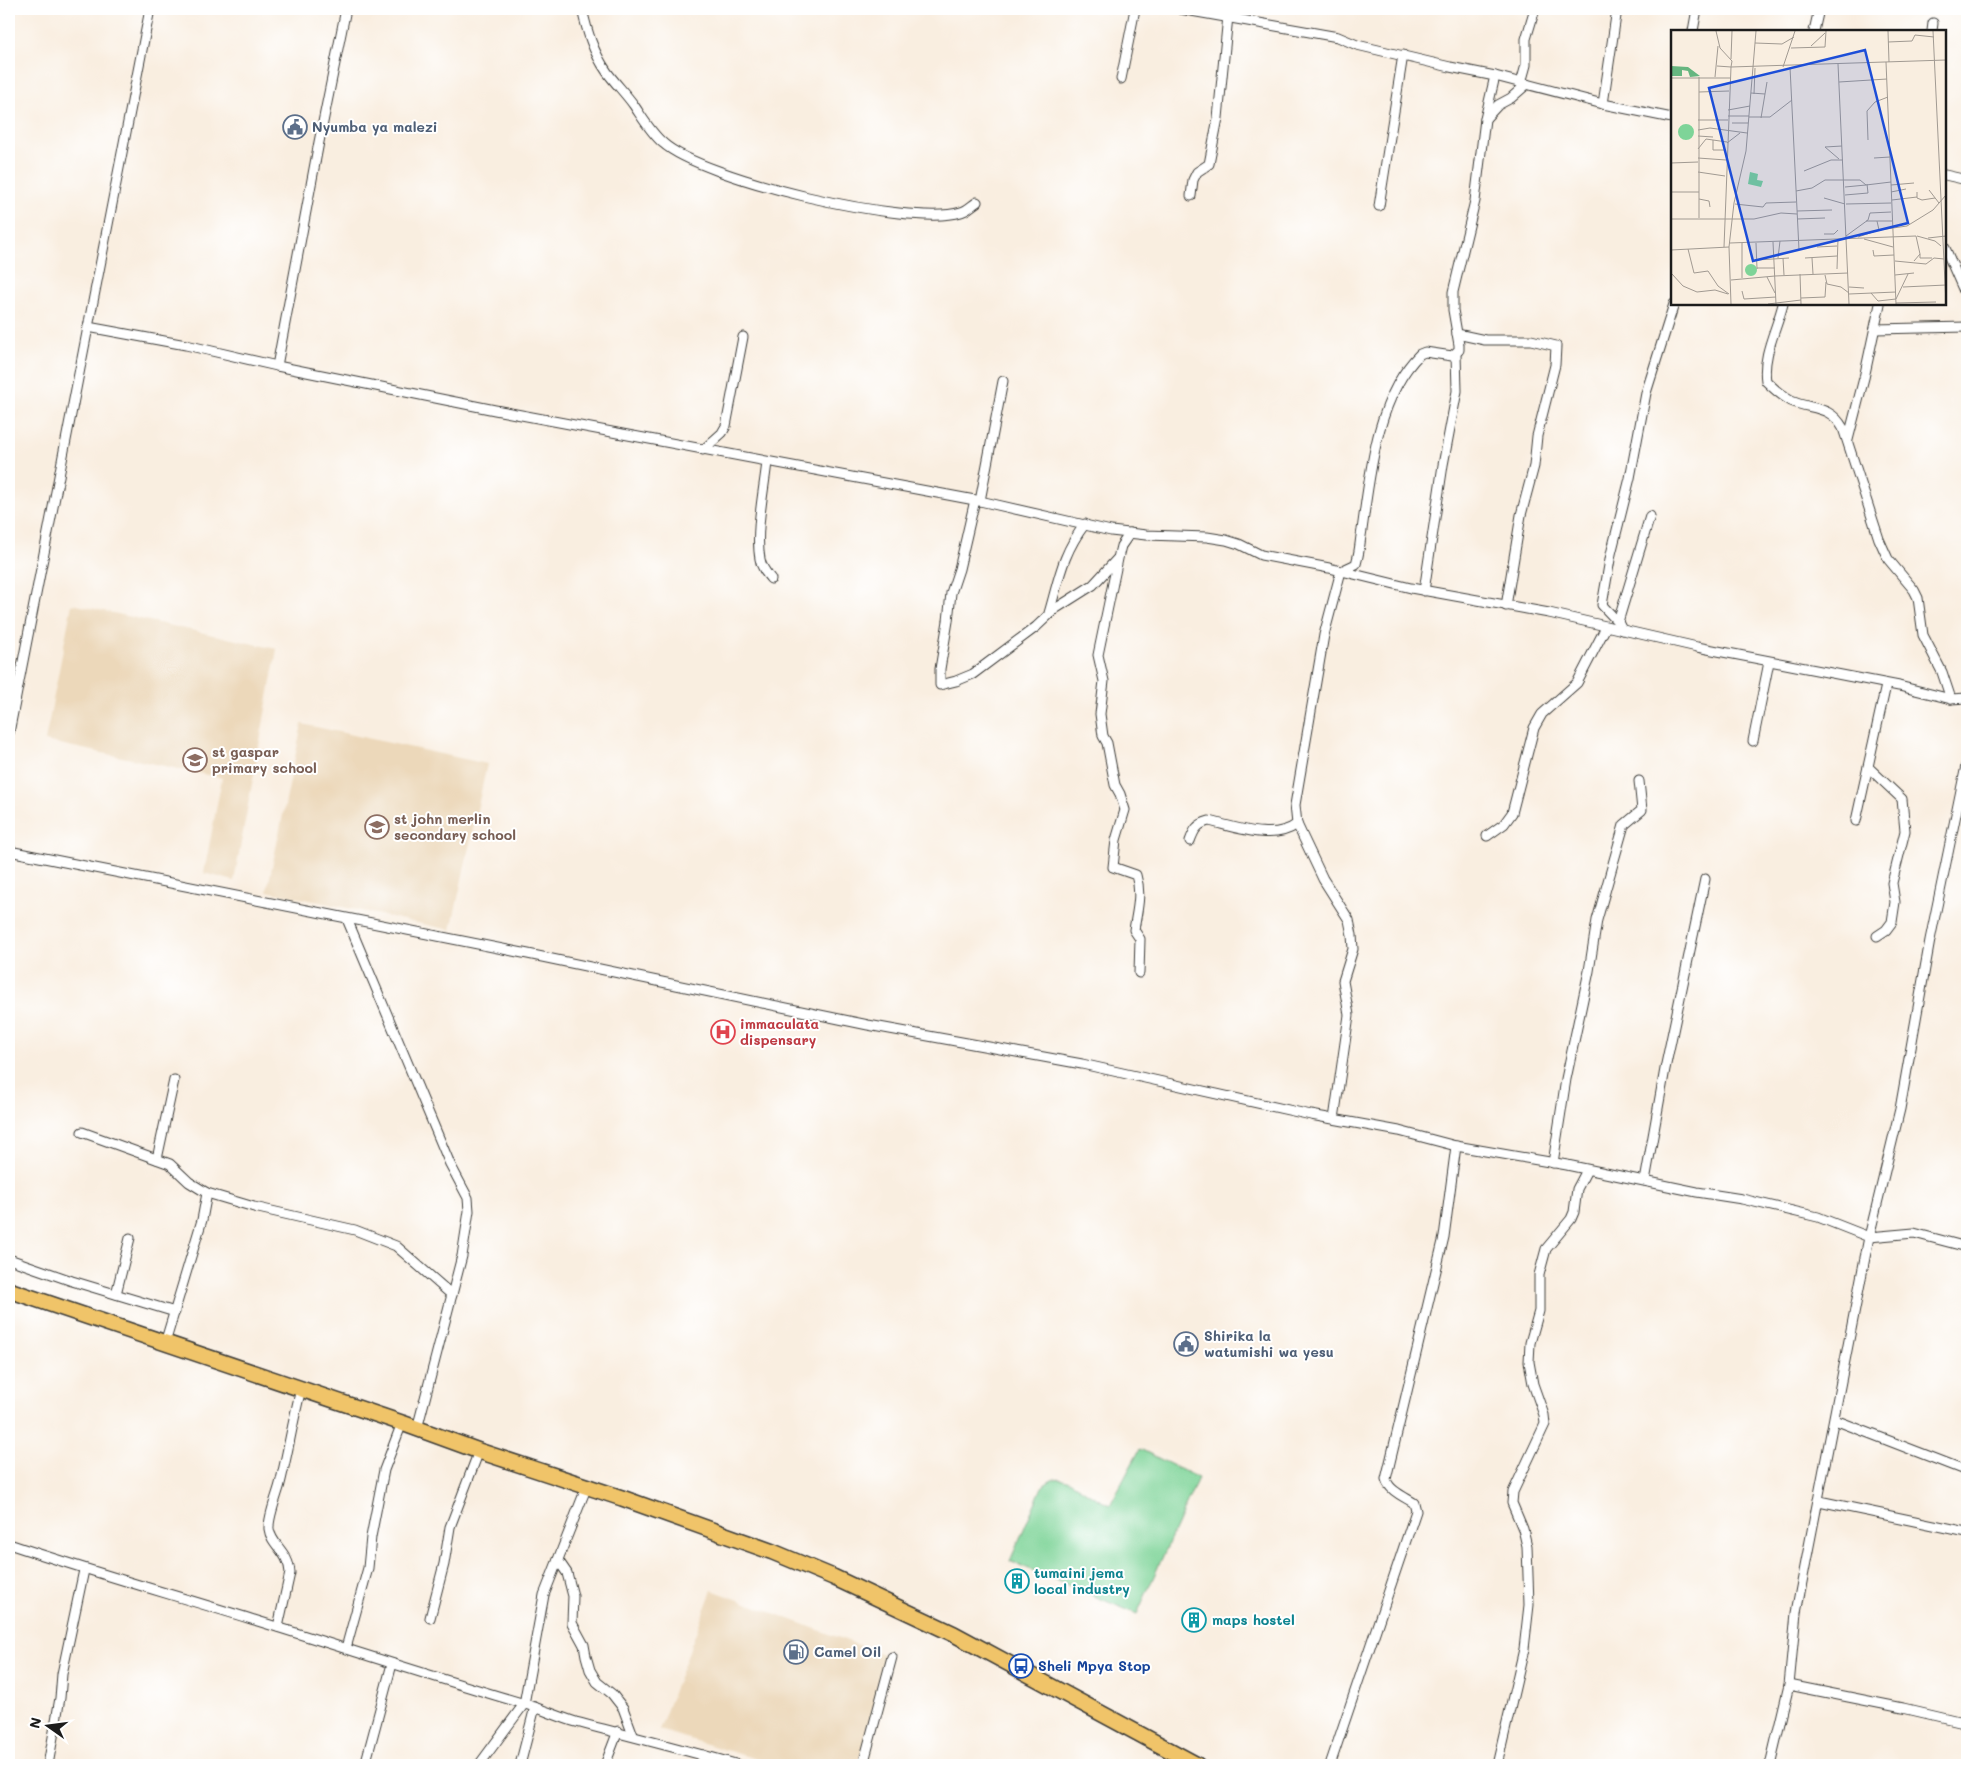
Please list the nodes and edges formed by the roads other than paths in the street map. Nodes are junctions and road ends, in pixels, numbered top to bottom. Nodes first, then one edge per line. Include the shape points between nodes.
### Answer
1 (150, 9) edge
2 (346, 9) edge
3 (582, 9) edge
4 (1135, 9) edge
5 (1180, 9) edge
6 (1535, 9) edge
7 (1617, 9) edge
8 (1697, 9) edge
9 (1819, 9) edge
10 (1228, 16) junction
11 (1693, 30) edge
12 (1814, 30) edge
13 (1403, 55) junction
14 (1495, 76) junction
15 (1121, 79) dead end
16 (1524, 84) junction
17 (1603, 104) junction
18 (1671, 118) edge
19 (1485, 119) junction
20 (1946, 174) edge
21 (1967, 180) edge
22 (1191, 196) dead end
23 (977, 202) dead end
24 (1379, 206) dead end
25 (1946, 250) edge
26 (1967, 298) edge
27 (1674, 305) edge
28 (1783, 305) edge
29 (1880, 305) edge
30 (88, 327) junction
31 (1967, 327) edge
32 (1875, 330) junction
33 (1457, 334) junction
34 (744, 337) dead end
35 (1456, 354) junction
36 (277, 366) junction
37 (1003, 381) dead end
38 (1847, 441) junction
39 (703, 450) junction
40 (767, 462) junction
41 (977, 500) junction
42 (1650, 516) dead end
43 (1085, 524) junction
44 (1130, 534) junction
45 (1118, 559) junction
46 (1341, 571) junction
47 (771, 580) dead end
48 (1424, 591) junction
49 (1506, 606) junction
50 (1049, 613) junction
51 (1620, 626) junction
52 (1606, 627) junction
53 (1769, 662) junction
54 (1886, 685) junction
55 (1967, 698) edge
56 (1951, 699) junction
57 (9, 733) edge
58 (1753, 741) dead end
59 (1967, 761) edge
60 (1868, 767) junction
61 (1639, 781) dead end
62 (1964, 797) edge
63 (1856, 821) dead end
64 (1298, 824) junction
65 (1487, 836) dead end
66 (1190, 841) dead end
67 (9, 851) edge
68 (1704, 879) dead end
69 (347, 919) junction
70 (1877, 936) dead end
71 (1139, 973) dead end
72 (174, 1080) dead end
73 (1334, 1119) junction
74 (82, 1132) dead end
75 (1456, 1146) junction
76 (157, 1159) junction
77 (1553, 1163) junction
78 (1587, 1170) junction
79 (1645, 1181) junction
80 (206, 1193) junction
81 (1869, 1237) junction
82 (130, 1238) dead end
83 (1967, 1247) edge
84 (9, 1259) edge
85 (1967, 1279) edge
86 (9, 1290) edge
87 (1967, 1293) edge
88 (116, 1294) junction
89 (452, 1296) junction
90 (175, 1312) junction
91 (165, 1343) junction
92 (301, 1389) junction
93 (1834, 1420) junction
94 (402, 1423) junction
95 (417, 1429) junction
96 (479, 1451) junction
97 (1967, 1472) edge
98 (587, 1486) junction
99 (1819, 1501) junction
100 (1967, 1532) edge
101 (9, 1544) edge
102 (558, 1560) junction
103 (84, 1570) junction
104 (430, 1618) dead end
105 (278, 1627) junction
106 (346, 1648) junction
107 (892, 1657) dead end
108 (392, 1664) junction
109 (1790, 1685) junction
110 (524, 1704) junction
111 (535, 1707) junction
112 (1967, 1723) edge
113 (618, 1731) junction
114 (633, 1735) junction
115 (704, 1755) junction
116 (48, 1765) edge
117 (365, 1765) edge
118 (479, 1765) edge
119 (520, 1765) edge
120 (605, 1765) edge
121 (702, 1765) edge
122 (739, 1765) edge
123 (863, 1765) edge
124 (1197, 1765) edge
125 (1330, 1765) edge
126 (1497, 1765) edge
127 (1770, 1765) edge

1 - 30 street
2 - 36 street
3 - 23 street via 587,32 607,72 662,143 679,155 721,174 827,202 886,213 950,214 963,212
4 - 15 street
5 - 10 street
6 - 16 street via 1526,39
7 - 17 street
8 - 11 street
9 - 12 street
10 - 13 street via 1338,37 1357,45
10 - 22 street via 1216,134 1209,164 1193,180
13 - 14 street
13 - 24 street
14 - 16 street
14 - 19 street
16 - 17 street
16 - 19 street
17 - 18 street
19 - 33 street via 1475,201 1453,292
20 - 21 street
25 - 26 street
27 - 51 street via 1646,393 1602,605
28 - 38 street via 1765,364 1766,381 1791,400 1837,418
29 - 32 street
30 - 36 street
30 - 57 street
31 - 32 street
32 - 38 street
33 - 35 street via 1459,345
33 - 49 street via 1485,340 1531,340 1556,346 1554,370 1537,436
34 - 39 street via 726,426 722,434
35 - 46 street via 1420,354 1398,380 1373,459 1356,564
35 - 48 street via 1457,391
36 - 39 street
37 - 41 street
38 - 56 street via 1888,559 1918,598 1923,635 1942,672
39 - 40 street
40 - 41 street
40 - 47 street via 760,559
41 - 43 street
41 - 50 street via 951,593 940,685 972,674
42 - 51 street
43 - 44 street
43 - 50 street via 1064,558
44 - 45 street via 1121,546
44 - 46 street via 1226,540 1261,555
45 - 50 street via 1093,585
45 - 71 street via 1098,655 1104,681 1100,714 1115,784 1125,810 1116,840 1113,867 1136,875 1139,886 1134,930 1140,939
46 - 48 street
46 - 64 street via 1324,635 1297,782 1295,804
48 - 49 street
49 - 52 street
51 - 52 street
51 - 53 street
52 - 65 street via 1577,683 1538,719 1512,813 1504,824
53 - 54 street
53 - 58 street
54 - 56 street
54 - 60 street
55 - 56 street
59 - 62 street
60 - 63 street
60 - 70 street via 1902,799 1905,831 1892,883 1895,902 1892,922
61 - 77 street via 1642,810 1624,825 1597,920
62 - 81 street via 1930,940 1900,1109
64 - 66 street via 1271,833 1209,821 1195,828
64 - 73 street via 1322,879 1349,920 1352,935 1353,949 1343,981 1349,1015
67 - 69 street
68 - 79 street via 1668,1050
69 - 73 street via 868,1025 1082,1064
69 - 89 street via 450,1164 468,1198 462,1256
72 - 76 street
73 - 75 street
74 - 76 street
75 - 77 street
75 - 125 street via 1444,1237 1386,1472 1387,1483 1414,1503 1416,1511
76 - 80 street via 170,1164
77 - 78 street
78 - 79 street
78 - 126 street via 1577,1189 1571,1219 1546,1249 1540,1275 1539,1311 1530,1343 1529,1362 1545,1424 1513,1492 1512,1503 1527,1546 1529,1605 1524,1649
79 - 81 street via 1780,1207 1818,1217
80 - 89 street via 355,1230 396,1246
80 - 90 street via 202,1220
81 - 83 street via 1914,1233
81 - 93 street
82 - 88 street
84 - 88 street
85 - 87 street
86 - 91 highway
88 - 90 street
89 - 95 street
90 - 91 street
91 - 92 highway
92 - 94 highway
92 - 105 street via 268,1527 271,1538 286,1558 290,1573
93 - 97 street
93 - 99 street
94 - 95 highway
94 - 106 street via 384,1470 368,1568
95 - 96 highway
96 - 98 highway
96 - 104 street via 450,1526
98 - 102 street
98 - 124 highway via 774,1552 858,1588 954,1634
99 - 100 street
99 - 109 street via 1796,1613
101 - 103 street
102 - 110 street via 544,1595
102 - 114 street via 567,1573 572,1596 572,1623 584,1645 590,1670 597,1682 623,1708
103 - 105 street
103 - 116 street via 62,1674
105 - 106 street
106 - 108 street
107 - 123 street
108 - 110 street
108 - 117 street
109 - 112 street
109 - 127 street
110 - 111 street
110 - 118 street
111 - 113 street
111 - 119 street
113 - 114 street
113 - 120 street
114 - 115 street
115 - 121 street
115 - 122 street

